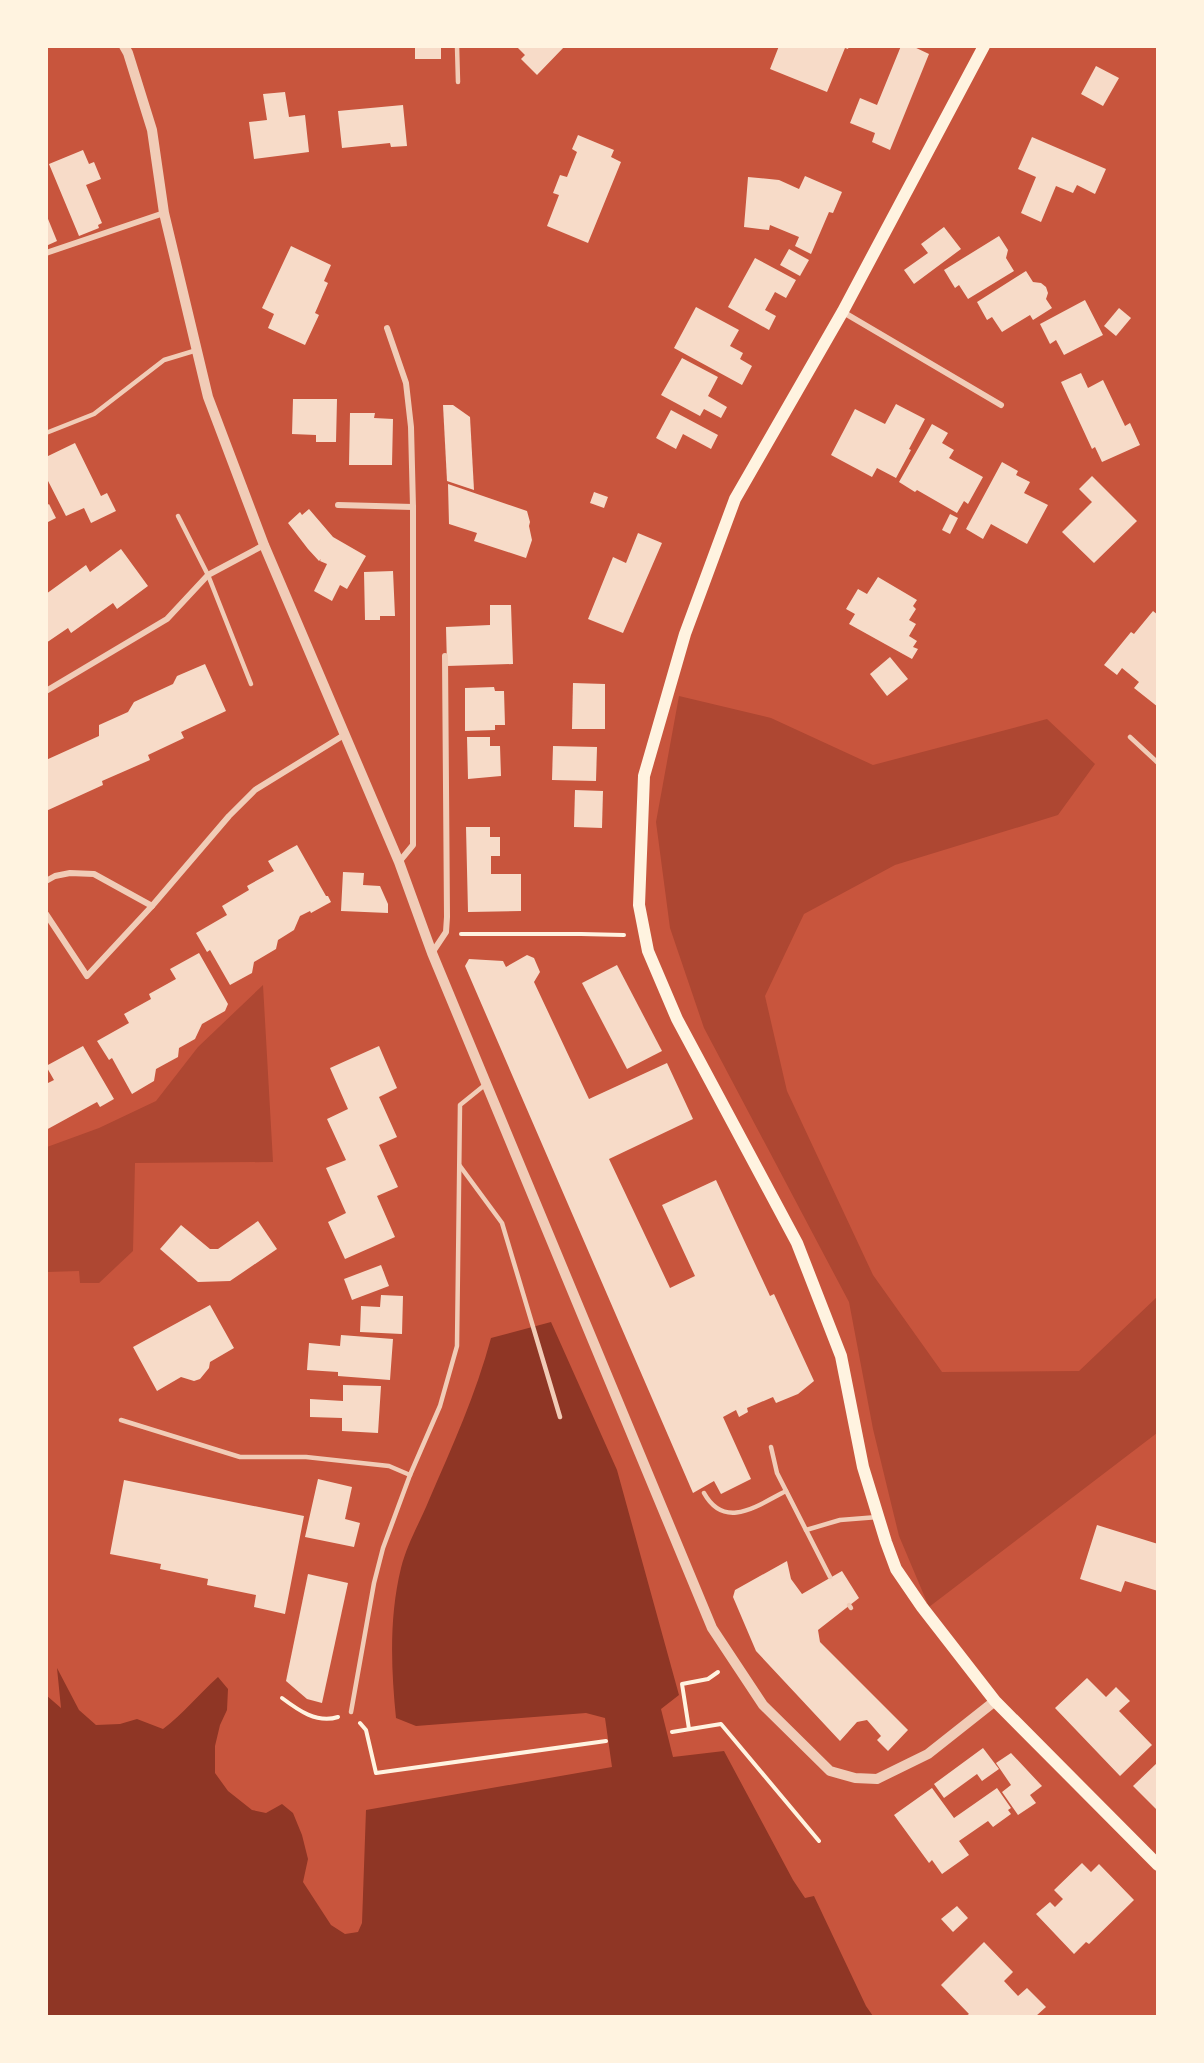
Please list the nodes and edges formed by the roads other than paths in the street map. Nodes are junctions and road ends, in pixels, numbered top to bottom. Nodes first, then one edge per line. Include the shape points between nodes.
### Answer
1 (124, 46) edge
2 (457, 46) edge
3 (984, 46) edge
4 (458, 82) dead end
5 (164, 213) junction
6 (46, 253) edge
7 (843, 312) junction
8 (387, 328) dead end
9 (197, 350) junction
10 (1001, 405) dead end
11 (46, 433) edge
12 (338, 505) dead end
13 (413, 507) junction
14 (178, 516) dead end
15 (264, 545) junction
16 (208, 575) junction
17 (445, 656) dead end
18 (251, 684) dead end
19 (46, 691) edge
20 (344, 735) junction
21 (1130, 737) dead end
22 (1158, 763) edge
23 (399, 862) junction
24 (46, 881) edge
25 (152, 906) junction
26 (46, 914) edge
27 (432, 952) junction
28 (487, 1083) junction
29 (460, 1166) junction
30 (560, 1417) dead end
31 (121, 1420) dead end
32 (771, 1447) dead end
33 (410, 1475) junction
34 (786, 1491) junction
35 (704, 1493) dead end
36 (878, 1517) junction
37 (806, 1530) junction
38 (830, 1577) dead end
39 (995, 1701) junction
40 (351, 1712) road end
41 (1158, 1865) edge

1 - 5 street via 152,130
2 - 4 lane
3 - 7 main road
5 - 6 street
5 - 9 street
7 - 10 street
7 - 36 main road via 735,499 686,633 644,776 639,905 648,951 677,1019 797,1243 841,1356 863,1467
8 - 13 street via 406,383
9 - 11 lane via 164,360 94,414
9 - 15 street via 208,397
12 - 13 street
13 - 23 street via 413,844
14 - 16 lane
15 - 16 street
15 - 20 street
16 - 18 lane
16 - 19 street via 167,619
17 - 27 street via 447,917 444,934
20 - 23 street
20 - 25 street via 255,790
21 - 22 lane
23 - 27 street
24 - 25 street via 70,873 93,874
25 - 26 street via 87,976
27 - 28 street
28 - 29 lane via 460,1105
28 - 39 street via 712,1628 763,1705 830,1771 877,1779 928,1754
29 - 30 lane via 502,1223
29 - 33 lane via 457,1346 440,1406
31 - 33 lane via 240,1457 306,1457 389,1466
32 - 34 lane
33 - 40 lane via 374,1583
34 - 35 lane via 738,1513 717,1509
34 - 37 lane
36 - 37 lane via 840,1520
36 - 39 main road via 896,1569
37 - 38 lane
39 - 41 main road

